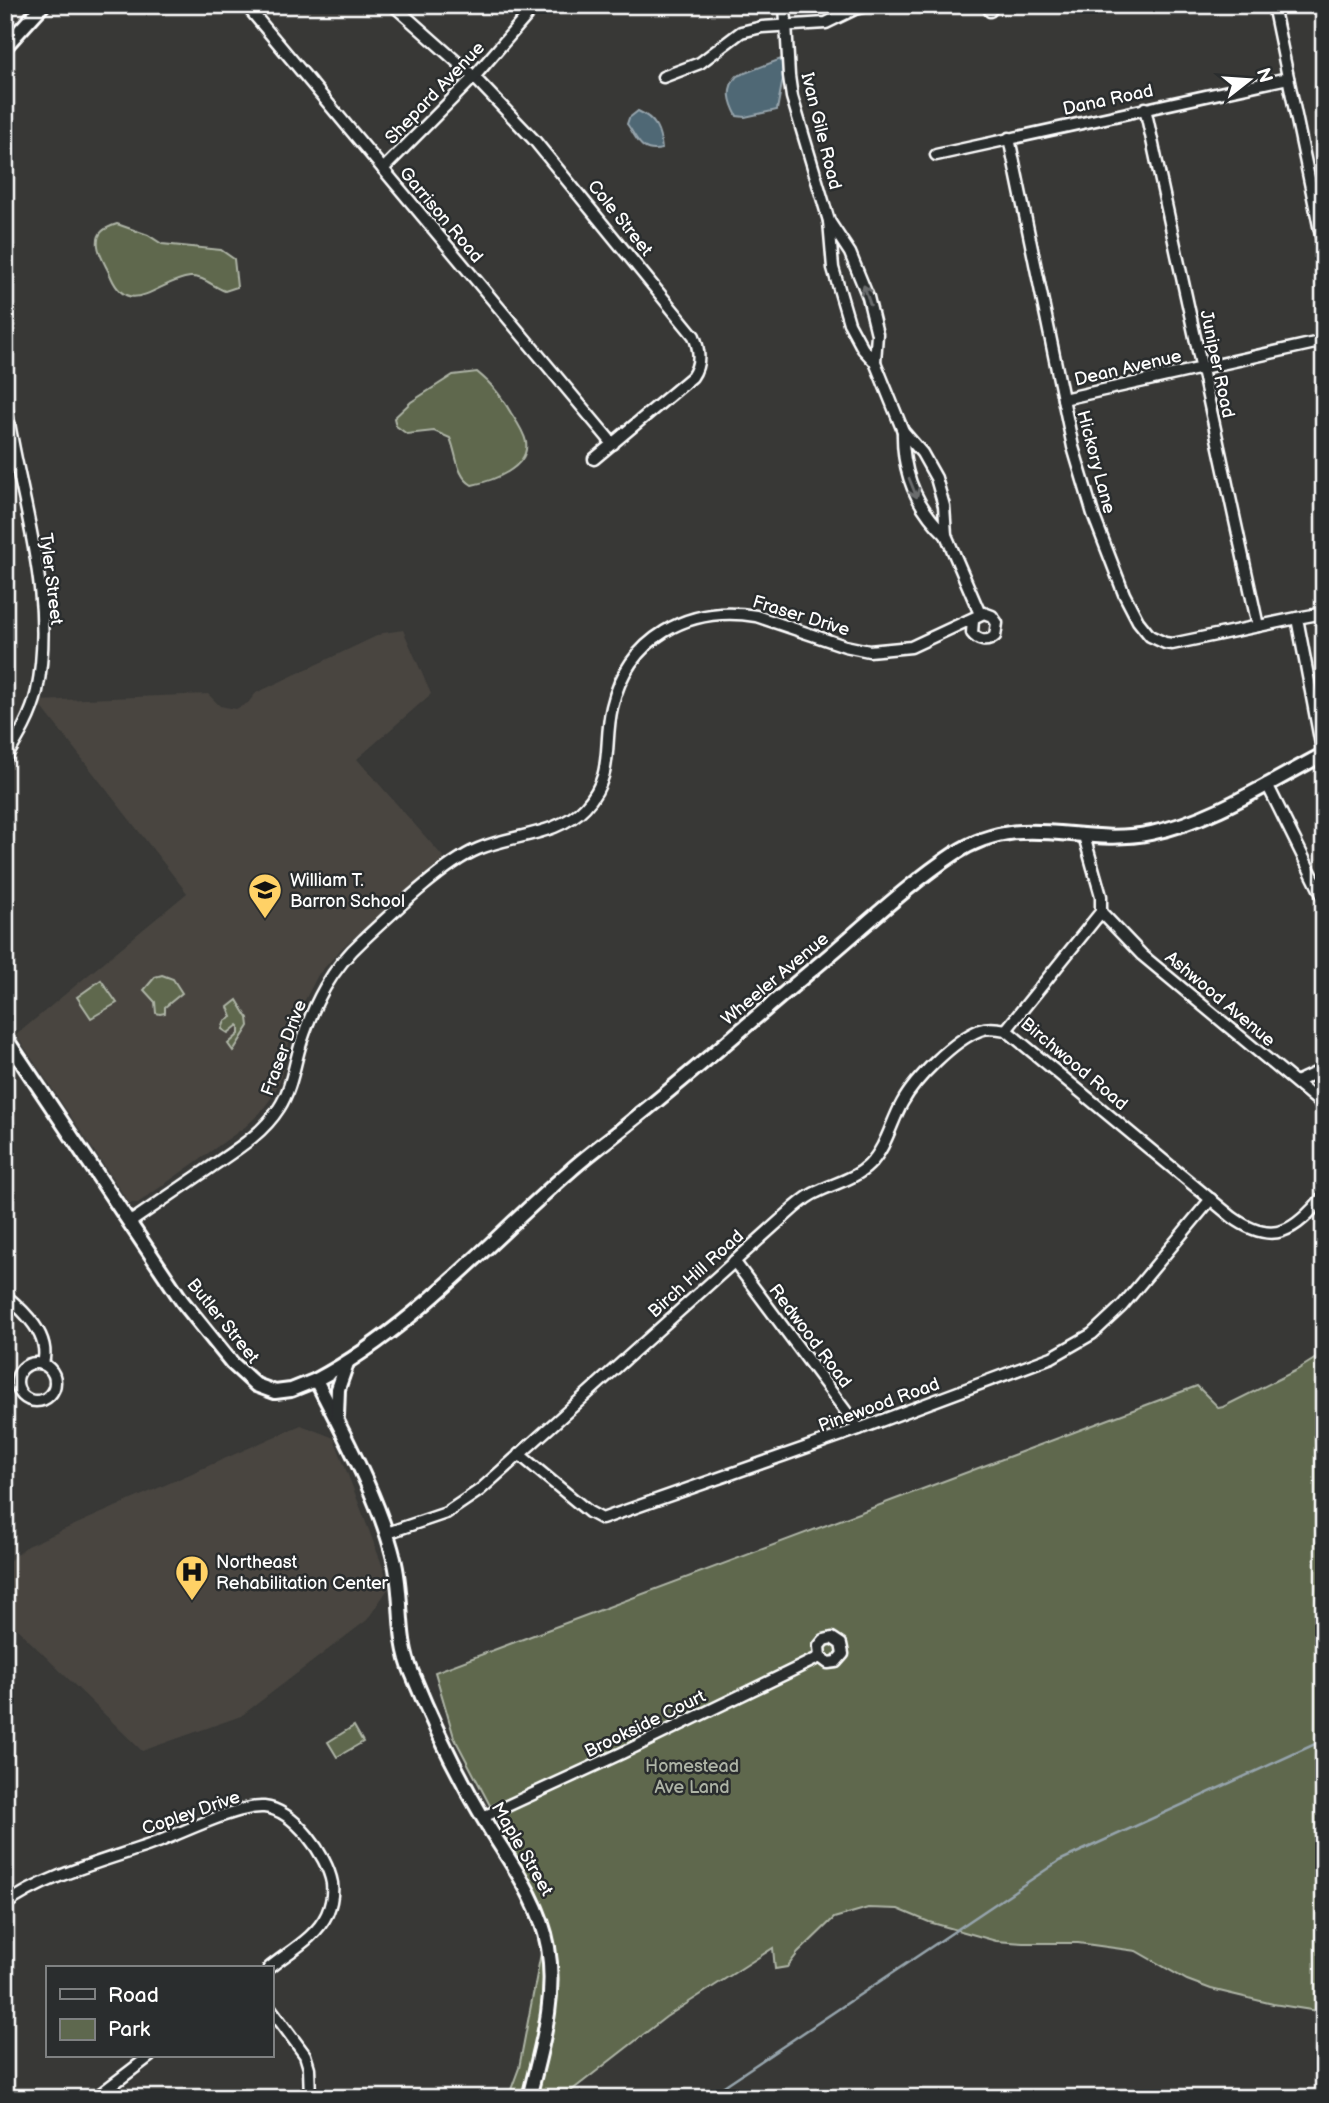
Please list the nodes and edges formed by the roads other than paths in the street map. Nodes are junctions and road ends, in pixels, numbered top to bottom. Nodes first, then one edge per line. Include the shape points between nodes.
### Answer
1 (43, 5) edge
2 (246, 5) edge
3 (393, 5) edge
4 (536, 5) edge
5 (785, 5) edge
6 (870, 5) edge
7 (1273, 5) edge
8 (786, 25) junction
9 (5, 47) edge
10 (663, 77) dead end
11 (474, 78) junction
12 (1288, 78) junction
13 (1145, 108) junction
14 (1009, 138) junction
15 (936, 155) dead end
16 (383, 169) junction
17 (829, 221) junction
18 (1324, 250) edge
19 (1324, 341) edge
20 (875, 362) junction
21 (1202, 368) junction
22 (5, 398) edge
23 (1063, 399) junction
24 (903, 431) junction
25 (613, 444) junction
26 (594, 459) dead end
27 (946, 534) junction
28 (1324, 613) edge
29 (976, 617) joint
30 (1297, 618) junction
31 (1258, 626) junction
32 (1323, 755) edge
33 (5, 759) edge
34 (1266, 784) junction
35 (1084, 836) junction
36 (1324, 899) edge
37 (1101, 912) junction
38 (1006, 1030) junction
39 (7, 1043) edge
40 (1324, 1069) edge
41 (1296, 1082) junction
42 (1324, 1106) edge
43 (1324, 1196) edge
44 (1211, 1199) junction
45 (129, 1223) junction
46 (734, 1261) junction
47 (5, 1295) edge
48 (43, 1363) junction
49 (347, 1363) junction
50 (316, 1380) junction
51 (338, 1423) junction
52 (859, 1429) junction
53 (519, 1454) junction
54 (387, 1533) junction
55 (820, 1657) dead end
56 (483, 1817) junction
57 (5, 1905) edge
58 (272, 1966) edge
59 (273, 2012) edge
60 (147, 2058) edge
61 (95, 2098) edge
62 (310, 2098) edge
63 (529, 2098) edge

1 - 9 street
2 - 16 street, Garrison Road
3 - 11 street, Cole Street
4 - 11 street, Shepard Avenue
5 - 8 street, Ivan Gile Road
6 - 8 street via 826,23
7 - 12 street
8 - 10 street via 741,32 700,63
8 - 17 street, Ivan Gile Road via 792,97
11 - 16 street, Shepard Avenue
11 - 25 street, Cole Street via 561,172 685,321 698,344 699,361 692,377
12 - 13 street, Dana Road
12 - 18 street
13 - 14 street, Dana Road
13 - 21 street, Juniper Road
14 - 15 street, Dana Road
14 - 23 street, Hickory Lane
16 - 25 street, Garrison Road
17 - 20 street, Ivan Gile Road via 842,305 857,340
20 -> 17 street, Ivan Gile Road via 877,334 868,297 850,253
19 - 21 street, Dean Avenue
20 - 24 street, Ivan Gile Road
21 - 23 street, Dean Avenue
21 - 31 street, Juniper Road
22 - 33 street, Tyler Street via 43,627 37,691
23 - 31 street, Hickory Lane via 1093,514 1124,594 1144,630 1156,640 1172,644
24 - 27 street, Ivan Gile Road via 936,478
24 -> 27 street, Ivan Gile Road via 904,460 912,488 926,513
25 - 26 street, Cole Street
27 - 29 street, Ivan Gile Road
28 - 30 street, Hickory Lane
29 - 45 street, Fraser Drive via 911,646 884,650 859,650 742,614 701,617 662,633 639,653 622,677 612,708 606,771 584,808 558,826 478,849 460,859 363,940 323,988 288,1090 266,1125
30 - 31 street, Hickory Lane
30 - 32 street
32 - 34 street, Wheeler Avenue
34 - 35 street, Wheeler Avenue via 1169,829 1128,836
34 - 36 street
35 - 37 street via 1101,895
35 - 49 street, Wheeler Avenue via 1004,832 975,842 948,859 571,1170 474,1260
37 - 38 street, Birchwood Road
37 - 41 street, Ashwood Avenue via 1132,946
38 - 44 street, Birchwood Road
38 - 46 street, Birch Hill Road via 982,1029 951,1050 903,1100 882,1148 869,1165 806,1199
39 - 45 street, Butler Street
40 - 41 street
41 - 42 street, Ashwood Avenue
43 - 44 street, Birchwood Road via 1290,1228 1269,1234 1242,1224
44 - 52 street, Pinewood Road via 1122,1306 1079,1343 1038,1363
45 - 50 street, Butler Street via 190,1312 247,1378 282,1392
46 - 52 street, Redwood Road
46 - 53 street, Birch Hill Road
47 - 48 street via 41,1336
48 - 48 street via 55,1377 54,1389 40,1401 28,1399 17,1388 17,1377 27,1364
49 - 50 street, Wheeler Avenue
49 - 51 street via 338,1389
50 - 51 street
51 - 54 street
52 - 53 street, Pinewood Road via 602,1519
53 - 54 street, Birch Hill Road via 455,1508
54 - 56 street, Maple Street via 398,1577 402,1642 410,1671
55 - 56 street, Brookside Court
56 - 63 street, Maple Street via 526,1885 548,1945 549,2018
57 - 58 street, Copley Drive via 70,1874 228,1815 265,1807 296,1823 320,1856 332,1886 330,1906 320,1925
59 - 62 street via 305,2055
60 - 61 street

